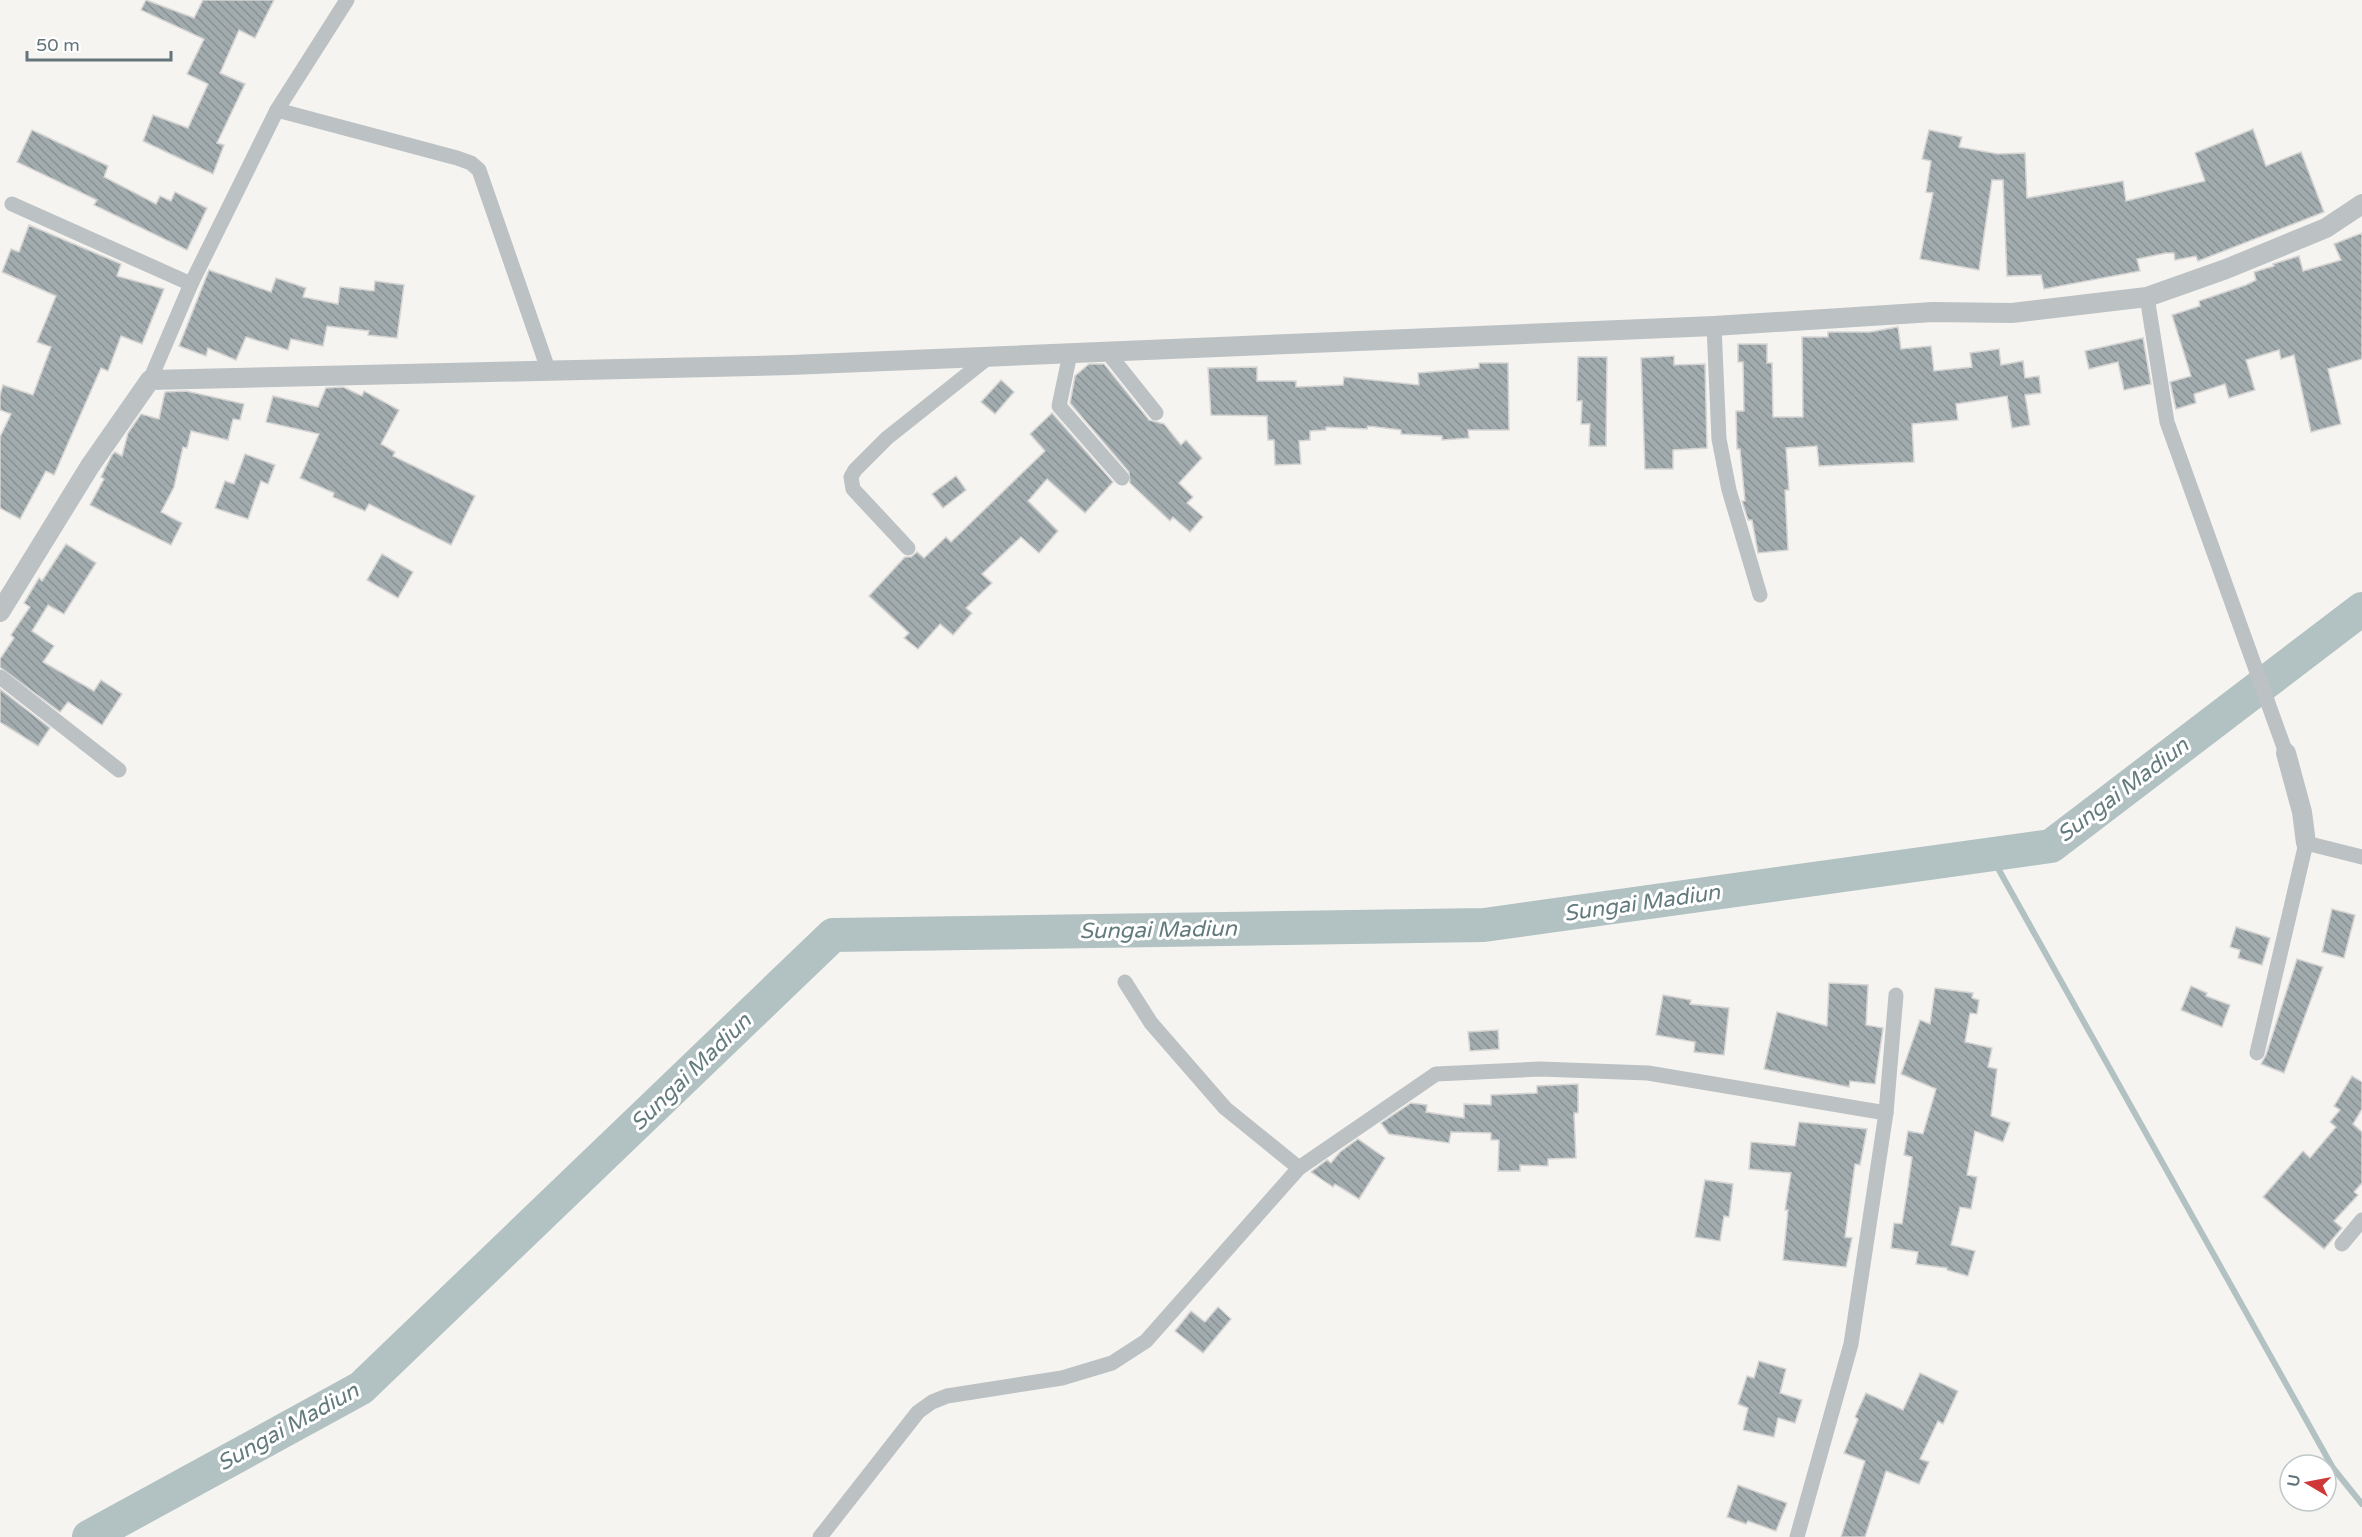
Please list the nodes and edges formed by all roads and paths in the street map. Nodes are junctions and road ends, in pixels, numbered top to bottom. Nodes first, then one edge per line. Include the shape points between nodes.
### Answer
1 (347, 0) edge
2 (277, 110) junction
3 (12, 204) dead end
4 (2362, 204) edge
5 (191, 284) junction
6 (2147, 297) junction
7 (1714, 326) junction
8 (1108, 353) junction
9 (1070, 354) junction
10 (990, 357) junction
11 (549, 372) junction
12 (150, 380) junction
13 (1156, 413) dead end
14 (1122, 478) dead end
15 (908, 548) dead end
16 (1760, 596) dead end
17 (0, 612) edge
18 (0, 677) edge
19 (2286, 753) joint
20 (119, 770) dead end
21 (2307, 843) junction
22 (2362, 857) edge
23 (1125, 982) dead end
24 (1896, 995) dead end
25 (2257, 1053) dead end
26 (1886, 1113) junction
27 (1299, 1167) junction
28 (2362, 1220) edge
29 (2342, 1244) dead end
30 (820, 1537) edge
31 (1797, 1537) edge

1 - 2 street
2 - 5 street
2 - 11 street via 457,158 479,170
3 - 5 street
4 - 6 street via 2326,228
5 - 12 street
6 - 7 street via 2012,313 1933,312
6 - 19 street via 2167,422
7 - 8 street
7 - 16 street via 1719,439 1729,490
8 - 9 street
8 - 13 street
9 - 10 street
9 - 14 street via 1059,406
10 - 11 street
10 - 15 street via 887,438 851,477 853,489
11 - 12 street
12 - 17 street via 90,466
18 - 20 street
19 - 21 street
21 - 22 street
21 - 25 street
23 - 27 street via 1151,1023 1225,1108
24 - 26 street
26 - 27 street via 1648,1073 1539,1069 1436,1074
26 - 31 street via 1851,1344
27 - 30 street via 1146,1341 1112,1363 1062,1378 947,1396 932,1402 918,1412
28 - 29 street

